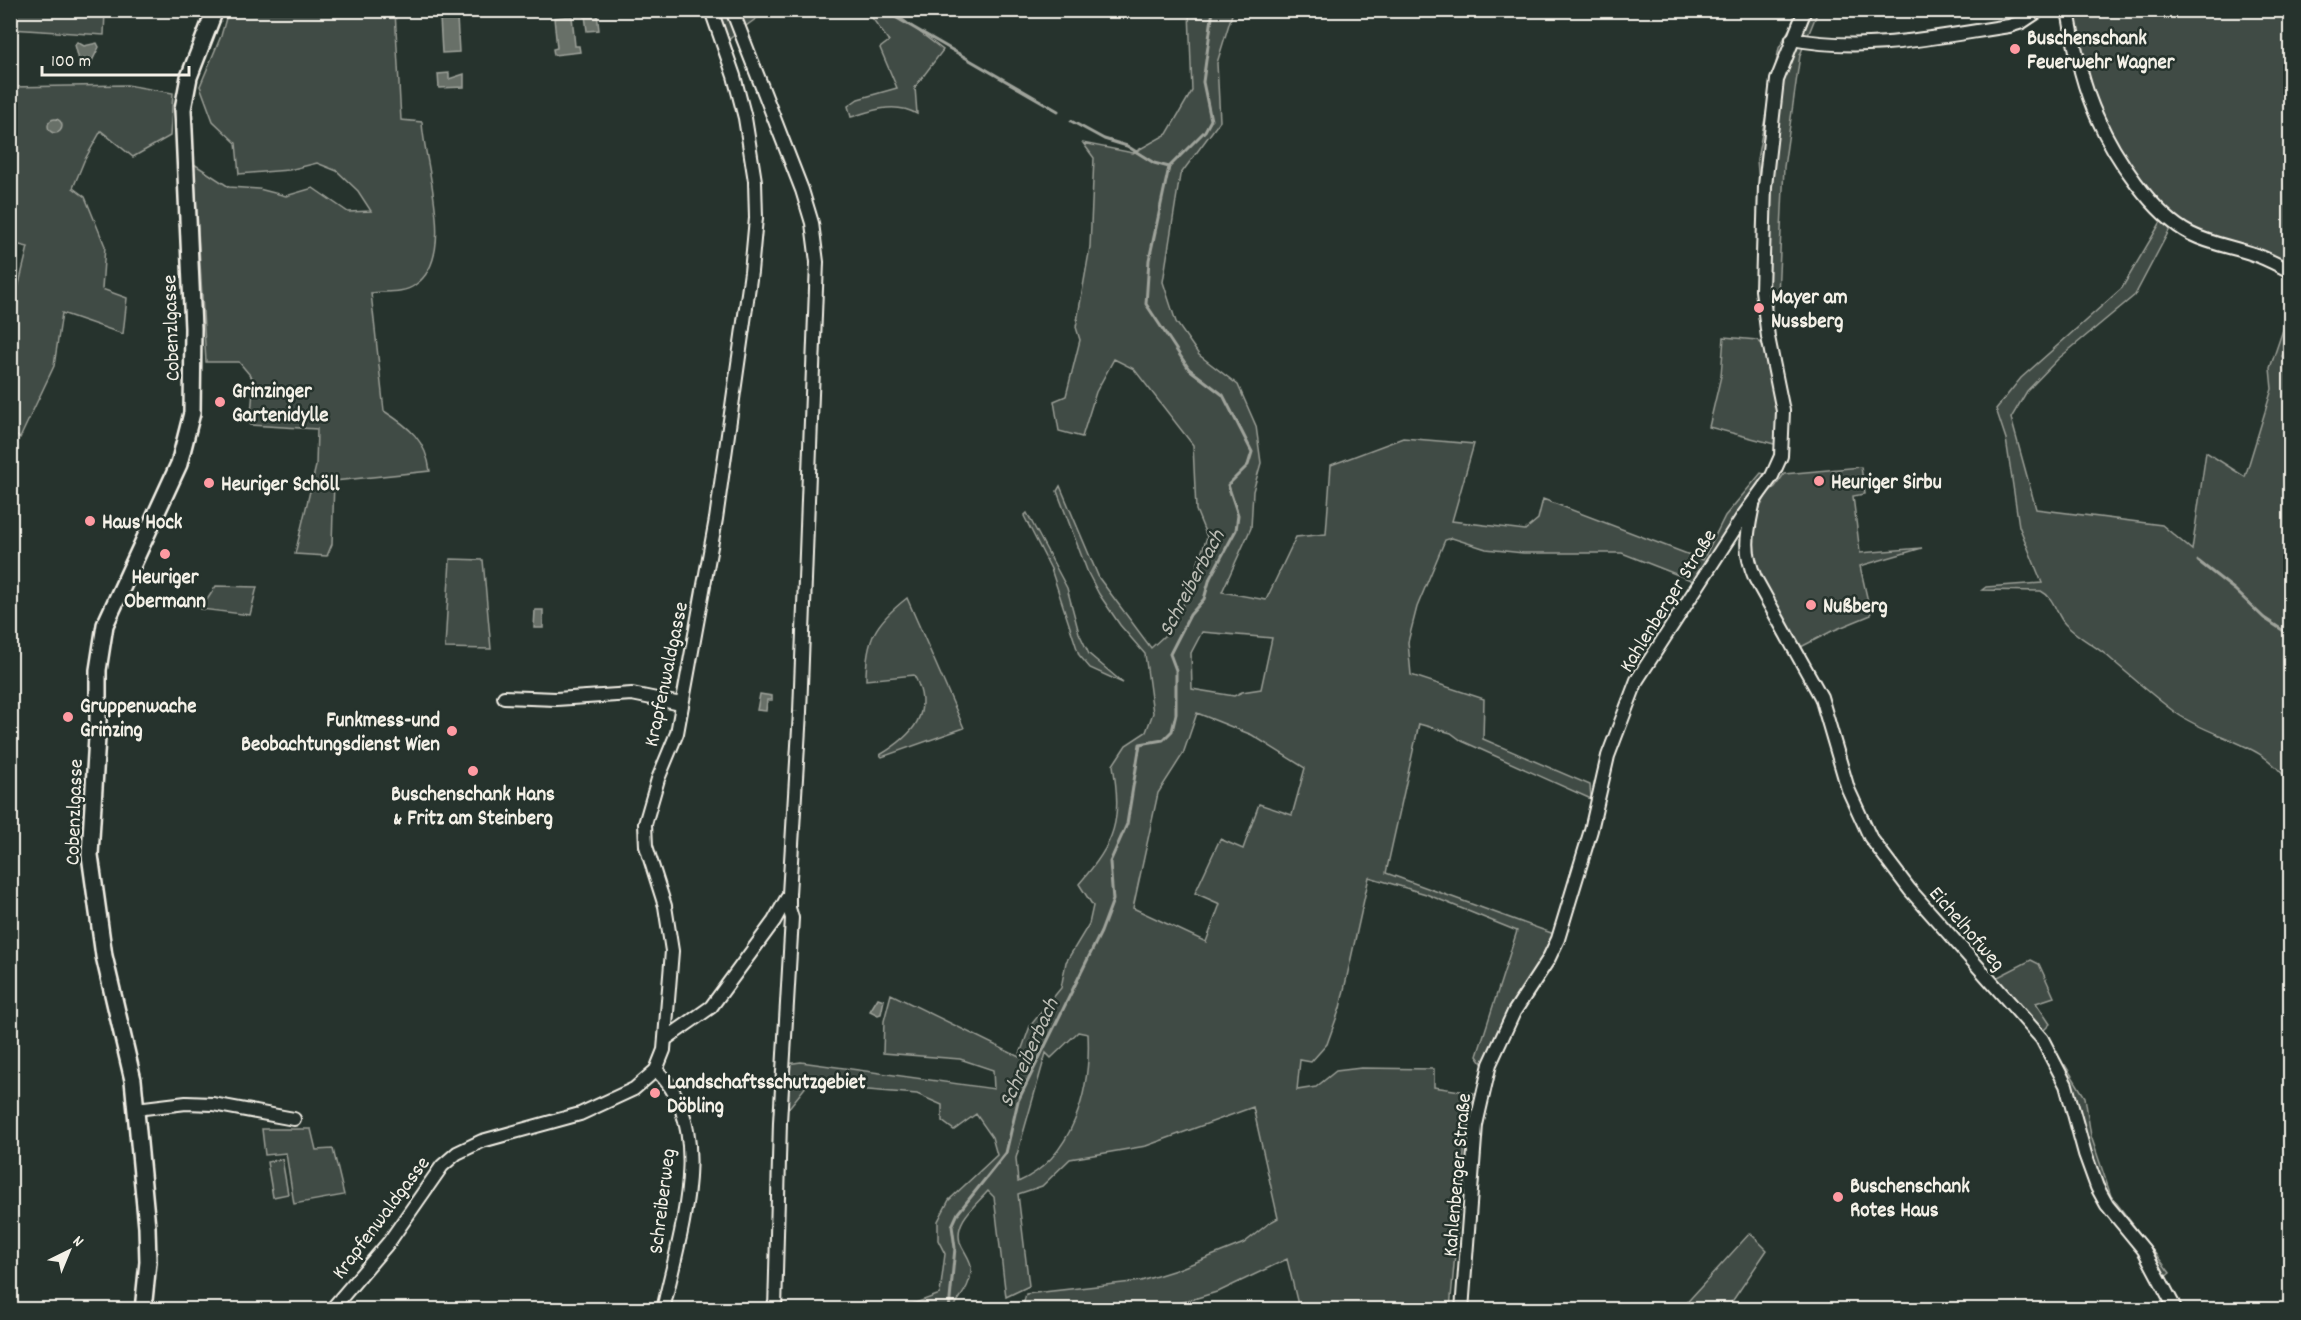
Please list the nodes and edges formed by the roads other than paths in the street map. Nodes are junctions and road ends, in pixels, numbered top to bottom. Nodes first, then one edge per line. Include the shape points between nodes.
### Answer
1 (215, 10) edge
2 (711, 10) edge
3 (732, 10) edge
4 (1805, 10) edge
5 (2040, 10) edge
6 (2068, 10) edge
7 (1792, 39) junction
8 (2290, 271) edge
9 (1754, 501) junction
10 (1719, 555) junction
11 (1747, 560) junction
12 (504, 697) dead end
13 (681, 704) junction
14 (789, 894) junction
15 (667, 1038) junction
16 (656, 1070) junction
17 (136, 1108) junction
18 (294, 1119) dead end
19 (143, 1310) edge
20 (331, 1310) edge
21 (663, 1310) edge
22 (775, 1310) edge
23 (1462, 1310) edge
24 (2176, 1310) edge

1 - 17 street, Cobenzlgasse via 189,77 183,109 193,328 190,423 179,464 109,611 98,669 90,855 104,956 131,1068
2 - 13 street, Krapfenwaldgasse via 745,118 756,218 730,429
3 - 14 street via 802,190 812,223 817,262
4 - 7 street, Kahlenberger Straße
5 - 7 street via 2009,26 1871,46
6 - 8 street via 2097,117 2159,210 2192,234
7 - 9 street, Kahlenberger Straße via 1774,97 1763,225 1765,315 1784,435 1776,470
9 - 10 street, Kahlenberger Straße
9 - 11 street, Eichelhofweg via 1746,542
10 - 11 street via 1734,551
10 - 23 street, Kahlenberger Straße via 1637,680 1608,756 1591,830 1558,939 1514,1012 1486,1076 1472,1161
11 - 24 street, Eichelhofweg via 1821,697 1848,789 1864,826 1910,890 2042,1039 2066,1084 2097,1187 2144,1250
12 - 13 street via 556,699 632,694
13 - 15 street, Krapfenwaldgasse via 674,743 645,824 646,846 665,906 671,942
14 - 15 street via 716,1001 702,1016
14 - 22 street via 792,918 780,1122
15 - 16 street, Krapfenwaldgasse
16 - 20 street, Krapfenwaldgasse via 634,1089 580,1113 482,1141 457,1153 438,1171 389,1242
16 - 21 street, Schreiberweg via 678,1096 689,1143 685,1205
17 - 18 street via 213,1104
17 - 19 street, Cobenzlgasse via 148,1250

